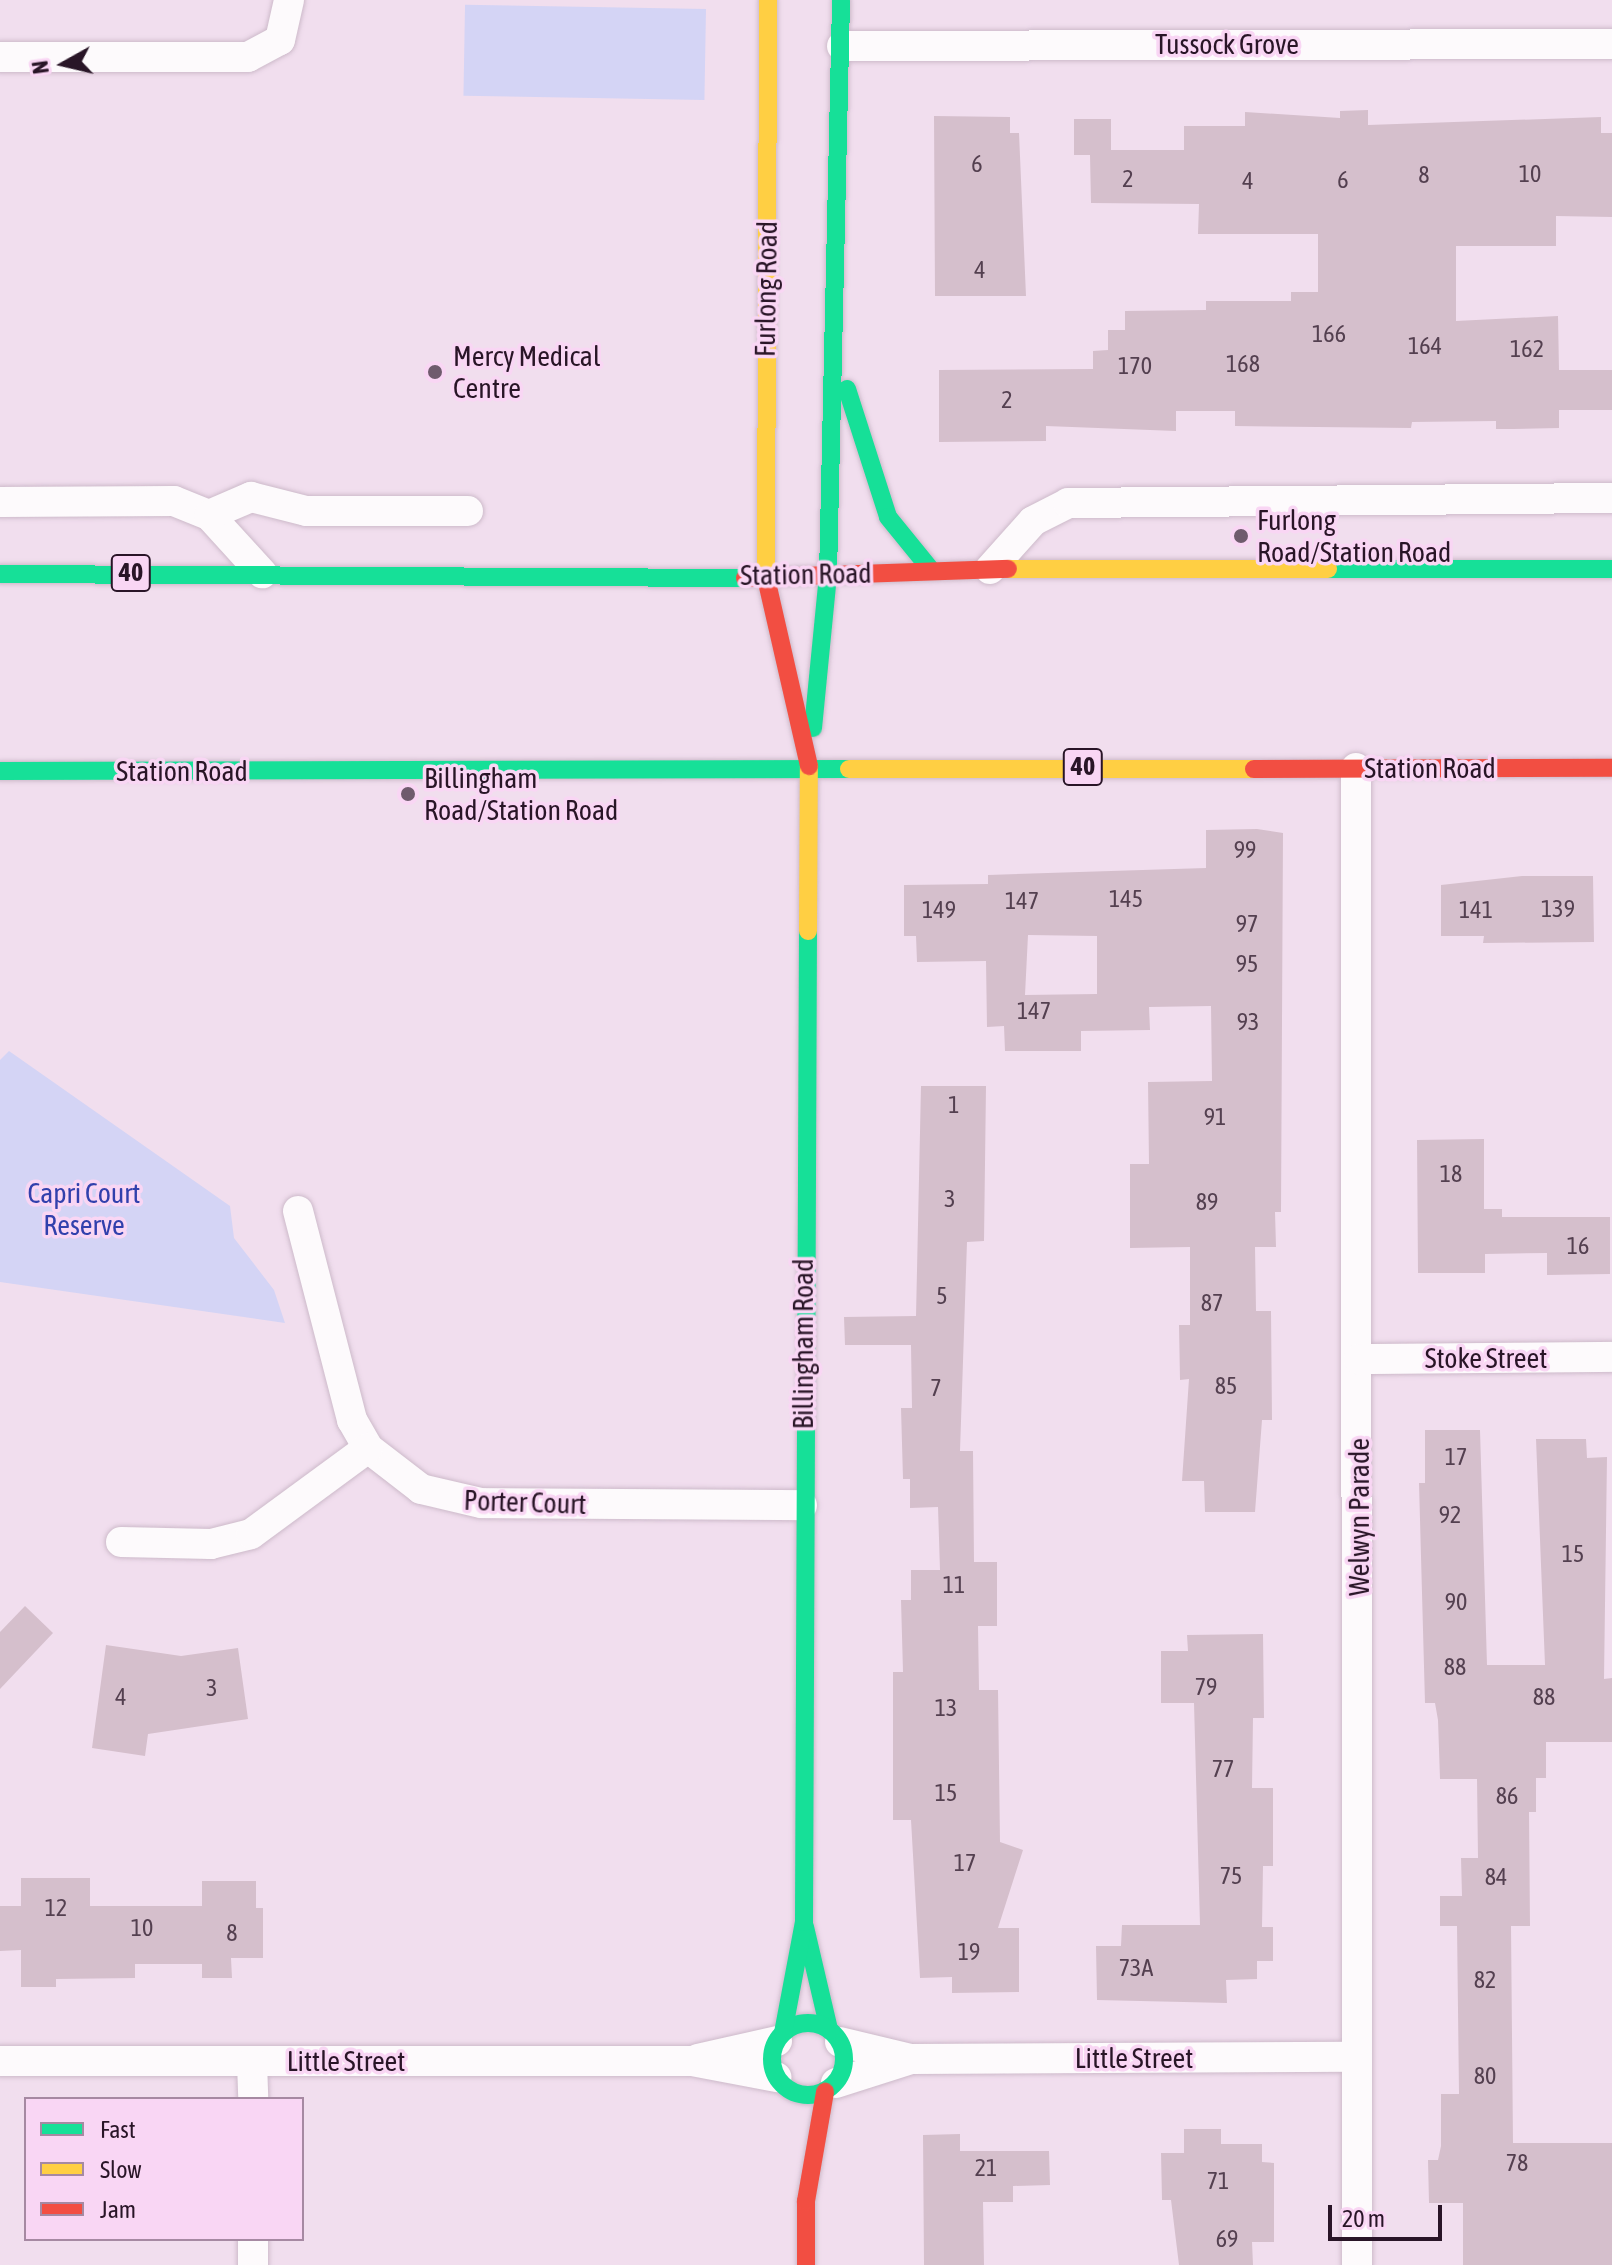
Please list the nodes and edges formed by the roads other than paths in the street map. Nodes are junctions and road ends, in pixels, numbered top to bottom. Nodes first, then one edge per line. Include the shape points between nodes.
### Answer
1 (289, 0) edge
2 (768, 0) edge
3 (841, 0) edge
4 (1612, 44) edge
5 (842, 46) junction
6 (0, 57) edge
7 (838, 341) junction
8 (1612, 498) edge
9 (0, 502) edge
10 (468, 511) dead end
11 (209, 515) junction
12 (990, 569) junction
13 (1612, 569) edge
14 (931, 570) junction
15 (262, 573) junction
16 (0, 574) edge
17 (828, 575) junction
18 (766, 578) junction
19 (809, 766) junction
20 (1356, 768) junction
21 (1612, 768) edge
22 (0, 771) edge
23 (298, 1211) dead end
24 (1612, 1357) edge
25 (1359, 1359) junction
26 (368, 1448) junction
27 (802, 1505) junction
28 (121, 1542) dead end
29 (804, 1922) junction
30 (835, 2036) junction
31 (780, 2037) junction
32 (1357, 2057) junction
33 (911, 2059) junction
34 (0, 2061) edge
35 (692, 2061) junction
36 (252, 2062) junction
37 (781, 2083) junction
38 (831, 2088) junction
39 (253, 2097) edge
40 (790, 2111) dead end
41 (795, 2138) dead end
42 (806, 2201) junction
43 (253, 2241) edge
44 (253, 2265) edge
45 (806, 2265) edge
46 (1357, 2265) edge

1 - 6 street via 280,40 248,57
2 - 18 main road, Furlong Road
3 - 5 main road
4 - 5 street, Tussock Grove
5 - 7 main road
7 - 14 main road via 851,411 888,517
7 - 17 main road
8 - 12 street via 1068,503 1033,521
9 - 11 street via 142,498 174,501
10 - 11 street via 306,511 251,497
11 - 15 street
12 - 13 main road, Station Road / 40
12 - 14 main road, Station Road / 40
14 - 17 main road, Station Road / 40
15 - 16 main road, Station Road / 40
15 - 18 main road, Station Road / 40
17 - 18 main road, Station Road / 40
17 - 19 main road
18 - 19 main road, Furlong Road
19 - 20 main road, Station Road / 40
19 - 22 main road, Station Road / 40
19 - 27 main road, Billingham Road
20 - 21 main road, Station Road / 40
20 - 25 street, Welwyn Parade
23 - 26 street, Porter Court via 352,1420
24 - 25 street, Stoke Street
25 - 32 street, Welwyn Parade
26 - 27 street, Porter Court via 421,1489 481,1503
26 - 28 street via 251,1534 211,1544
27 - 29 main road, Billingham Road
29 - 30 main road, Billingham Road
29 - 31 main road, Billingham Road
30 - 31 main road via 810,2023
30 - 33 street, Little Street
30 - 38 main road via 844,2063
31 - 35 street, Little Street
31 - 37 main road via 771,2063
32 - 33 street, Little Street
32 - 46 street, Welwyn Parade
33 - 38 street, Little Street
34 - 36 street, Little Street
35 - 36 street, Little Street
35 - 37 street, Little Street
36 - 39 street
37 - 38 main road via 809,2096
37 - 40 main road
38 - 42 main road
41 - 42 main road
42 - 45 main road
43 - 44 street

